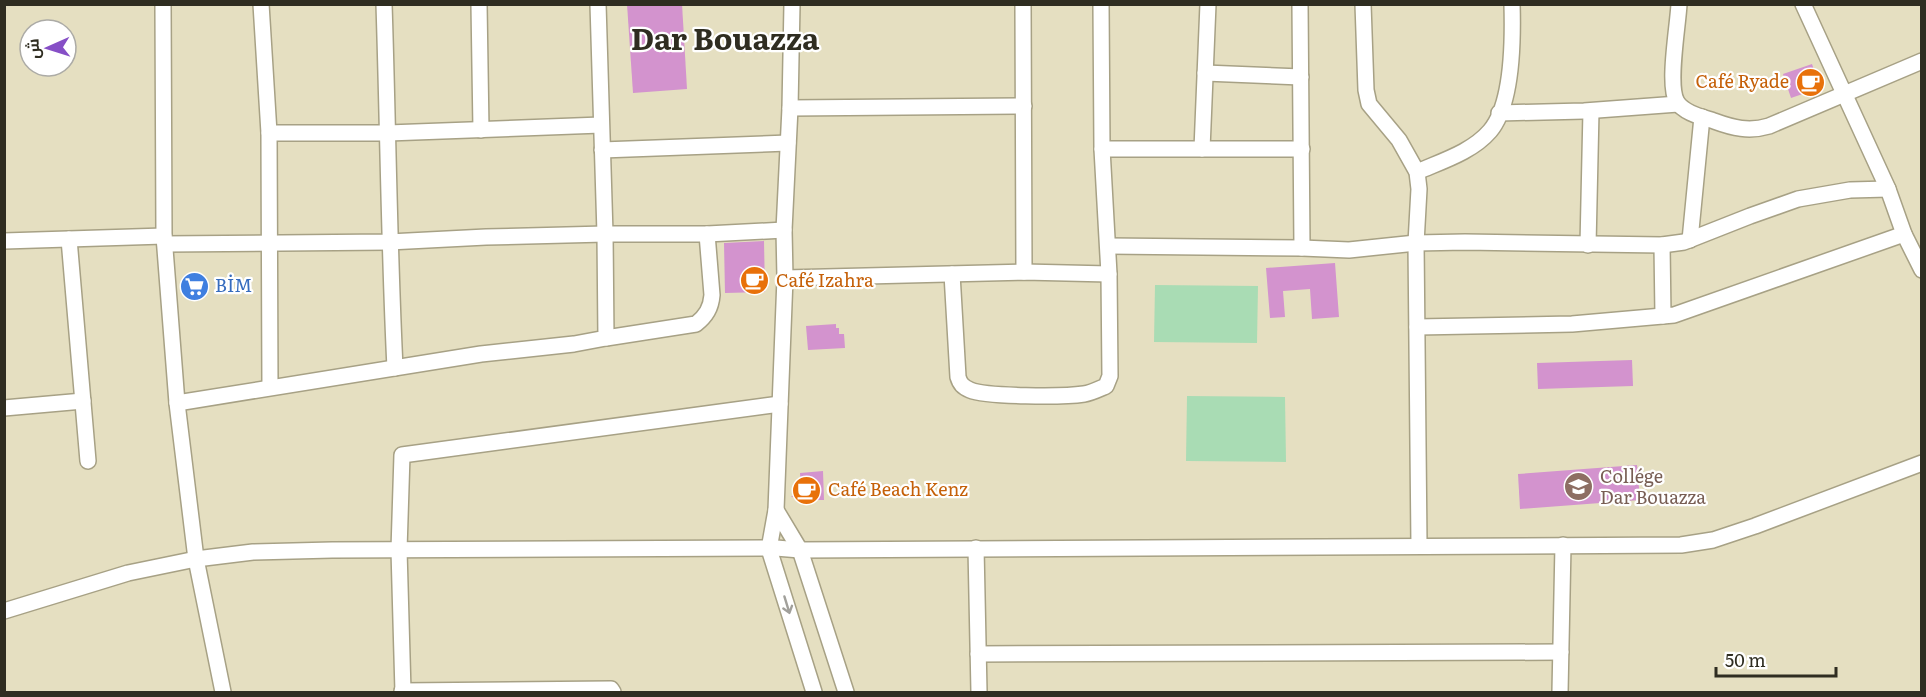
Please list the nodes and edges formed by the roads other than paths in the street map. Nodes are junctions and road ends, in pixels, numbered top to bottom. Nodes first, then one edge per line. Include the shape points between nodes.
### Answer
1 (163, 4) edge
2 (261, 4) edge
3 (384, 4) edge
4 (479, 4) edge
5 (598, 4) edge
6 (792, 4) edge
7 (1023, 4) edge
8 (1101, 4) edge
9 (1208, 4) edge
10 (1300, 4) edge
11 (1363, 4) edge
12 (1512, 4) edge
13 (1678, 4) edge
14 (1803, 4) edge
15 (1922, 61) edge
16 (1205, 74) junction
17 (1301, 78) junction
18 (1843, 95) junction
19 (1678, 104) junction
20 (1024, 106) junction
21 (790, 108) junction
22 (1591, 111) junction
23 (1499, 113) junction
24 (1702, 117) junction
25 (601, 125) junction
26 (481, 130) junction
27 (269, 133) junction
28 (388, 133) junction
29 (788, 143) junction
30 (1102, 149) junction
31 (1202, 149) junction
32 (1302, 149) junction
33 (602, 150) junction
34 (1417, 172) junction
35 (1888, 189) junction
36 (784, 230) junction
37 (605, 234) junction
38 (707, 234) junction
39 (1904, 234) junction
40 (69, 239) junction
41 (165, 240) junction
42 (1689, 240) junction
43 (4, 241) edge
44 (388, 242) junction
45 (268, 243) junction
46 (1416, 243) junction
47 (1588, 245) junction
48 (1662, 245) junction
49 (1108, 246) junction
50 (1302, 248) junction
51 (1918, 252) edge
52 (1922, 270) edge
53 (1024, 272) junction
54 (952, 274) junction
55 (1109, 274) junction
56 (785, 278) junction
57 (1663, 316) junction
58 (1417, 327) junction
59 (606, 338) junction
60 (395, 368) junction
61 (270, 387) junction
62 (83, 400) junction
63 (177, 403) junction
64 (780, 404) junction
65 (4, 408) edge
66 (88, 461) dead end
67 (1922, 463) edge
68 (776, 510) junction
69 (1419, 545) junction
70 (1563, 545) junction
71 (976, 548) junction
72 (769, 549) junction
73 (399, 550) junction
74 (800, 550) junction
75 (196, 559) junction
76 (4, 611) edge
77 (1561, 652) junction
78 (978, 654) junction
79 (402, 692) edge
80 (223, 693) edge
81 (613, 693) edge
82 (814, 693) edge
83 (846, 693) edge
84 (979, 693) edge
85 (1560, 693) edge

1 - 41 street
2 - 27 street
3 - 28 street
4 - 26 street
5 - 25 street
6 - 21 street
7 - 20 street
8 - 30 street
9 - 16 street
10 - 17 street
11 - 34 street via 1369,104 1399,140
12 - 23 street via 1510,67
13 - 19 street via 1673,90
14 - 18 street
15 - 18 street
16 - 17 street
16 - 31 street
17 - 32 street
18 - 24 street via 1758,129 1734,128
18 - 35 street
19 - 22 street
19 - 24 street
20 - 21 street
20 - 53 street
21 - 29 street
22 - 23 street
22 - 47 street
23 - 34 street via 1490,131 1467,150
24 - 42 street
25 - 26 street
25 - 33 street
26 - 28 street
27 - 28 street
27 - 45 street
28 - 44 street
29 - 33 street
29 - 36 street
30 - 31 street
30 - 49 street
31 - 32 street
32 - 50 street
33 - 37 street
34 - 46 street
35 - 39 street
35 - 42 street via 1850,190 1798,199
36 - 38 street
36 - 56 street
37 - 38 street
37 - 44 street
37 - 59 street
38 - 59 street via 712,295 705,317 696,324
39 - 51 street
39 - 57 street
40 - 41 street
40 - 43 street
40 - 62 street
41 - 45 street
41 - 63 street
42 - 48 street
44 - 45 street
44 - 60 street
45 - 61 street
46 - 47 street
46 - 50 street via 1349,250
46 - 58 street
47 - 48 street
48 - 57 street
49 - 50 street
49 - 55 street
51 - 52 street
53 - 54 street
53 - 55 street
54 - 55 street via 959,383 973,391 1040,395 1083,394 1106,386 1110,376
54 - 56 street
56 - 64 street
57 - 58 street via 1572,324
58 - 69 street
59 - 60 street
60 - 61 street
61 - 63 street
62 - 65 street
62 - 66 street
63 - 75 street
64 - 68 street
64 - 73 street via 402,455
67 - 70 street via 1713,540 1681,545
68 - 72 street
68 - 74 street
69 - 70 street
69 - 71 street
70 - 77 street
71 - 74 street
71 - 78 street
72 - 73 street
72 - 74 street
72 -> 82 street
73 - 75 street via 253,552
73 - 79 street
74 - 83 street
75 - 76 street via 128,573
75 - 80 street
77 - 78 street
77 - 85 street
78 - 84 street
79 - 81 street via 611,688

